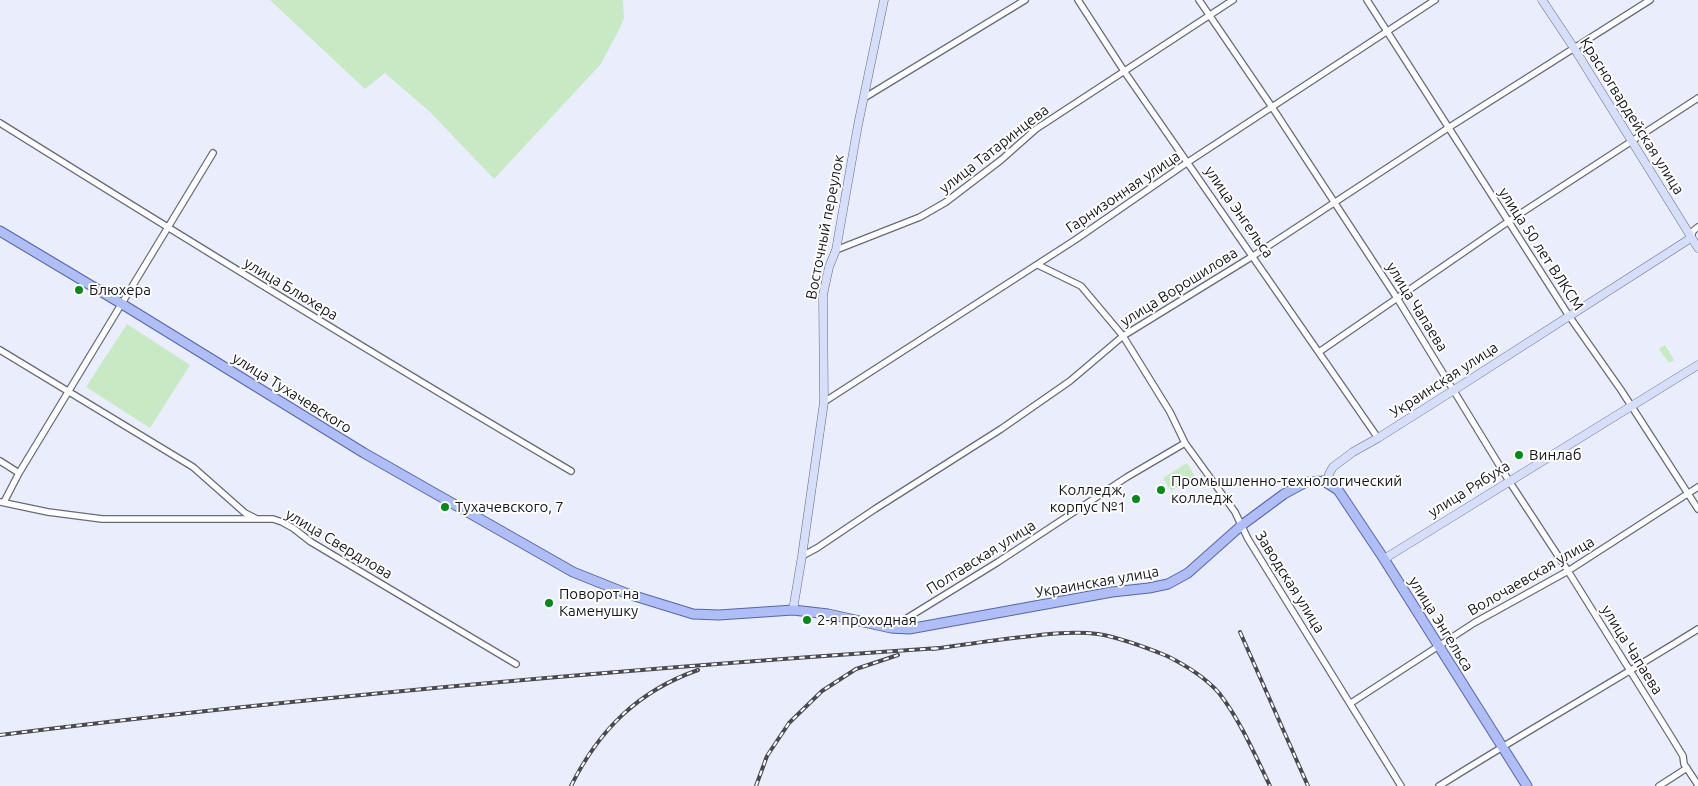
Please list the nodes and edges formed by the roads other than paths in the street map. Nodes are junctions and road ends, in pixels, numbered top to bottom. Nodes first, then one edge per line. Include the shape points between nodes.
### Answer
1 (884, 0) edge
2 (1025, 0) edge
3 (1078, 0) edge
4 (1199, 0) edge
5 (1233, 0) edge
6 (1367, 0) edge
7 (1435, 0) edge
8 (1542, 0) edge
9 (1650, 0) edge
10 (1210, 15) junction
11 (1388, 31) junction
12 (1574, 48) junction
13 (1124, 71) junction
14 (864, 98) junction
15 (1698, 98) edge
16 (1272, 107) junction
17 (0, 123) edge
18 (1448, 128) junction
19 (1631, 140) junction
20 (213, 153) dead end
21 (1188, 162) junction
22 (1336, 203) junction
23 (1509, 221) junction
24 (1698, 227) edge
25 (167, 228) junction
26 (0, 231) edge
27 (1695, 237) edge
28 (1698, 248) edge
29 (836, 250) junction
30 (1253, 256) junction
31 (1038, 264) junction
32 (1397, 298) junction
33 (122, 304) junction
34 (1569, 316) junction
35 (1123, 336) junction
36 (0, 350) edge
37 (1319, 352) junction
38 (1698, 366) edge
39 (1454, 390) junction
40 (69, 392) junction
41 (824, 402) junction
42 (1631, 407) junction
43 (1378, 438) junction
44 (1185, 443) junction
45 (0, 461) edge
46 (572, 471) dead end
47 (19, 473) junction
48 (1509, 481) junction
49 (1326, 482) junction
50 (1698, 487) edge
51 (1688, 493) junction
52 (2, 502) edge
53 (1698, 509) edge
54 (257, 519) junction
55 (1242, 525) junction
56 (802, 556) junction
57 (1384, 559) junction
58 (1568, 571) junction
59 (573, 572) joint
60 (793, 610) junction
61 (891, 628) junction
62 (1698, 629) edge
63 (1439, 646) junction
64 (516, 664) dead end
65 (1631, 671) junction
66 (1351, 703) junction
67 (1502, 747) junction
68 (1687, 768) junction
69 (1698, 785) edge
70 (1401, 786) edge
71 (1439, 786) edge
72 (1527, 786) edge
73 (1659, 786) edge

1 - 14 street, Восточный переулок
2 - 14 street
3 - 13 street, улица Энгельса
4 - 10 street, улица Чапаева
5 - 10 street, улица Татаринцева
6 - 11 street, улица 50 лет ВЛКСМ
7 - 11 street, Гарнизонная улица
8 - 12 street, Красногвардейская улица
9 - 12 street, улица Ворошилова
10 - 13 street, улица Татаринцева
10 - 16 street, улица Чапаева
11 - 16 street, Гарнизонная улица
11 - 18 street, улица 50 лет ВЛКСМ
12 - 18 street, улица Ворошилова
12 - 19 street, Красногвардейская улица
13 - 21 street, улица Энгельса
13 - 29 street, улица Татаринцева via 1036,129 946,202 920,217
14 - 29 street, Восточный переулок
15 - 19 street
16 - 21 street, Гарнизонная улица
16 - 22 street, улица Чапаева
17 - 25 street, улица Блюхера
18 - 22 street, улица Ворошилова
18 - 23 street, улица 50 лет ВЛКСМ
19 - 23 street
19 - 27 street, Красногвардейская улица
20 - 25 street
21 - 30 street, улица Энгельса
21 - 31 street, Гарнизонная улица
22 - 30 street, улица Ворошилова
22 - 32 street, улица Чапаева
23 - 32 street
23 - 34 street, улица 50 лет ВЛКСМ
24 - 27 street, Украинская улица via 1694,231
25 - 33 street
25 - 46 street, улица Блюхера
26 - 33 main road, улица Тухачевского
27 - 28 street, Красногвардейская улица
27 - 34 street, Украинская улица
29 - 41 street, Восточный переулок via 823,295
30 - 35 street, улица Ворошилова
30 - 37 street, улица Энгельса
31 - 35 street, Заводская улица via 1082,286
31 - 41 street, Гарнизонная улица
32 - 37 street
32 - 39 street, улица Чапаева
33 - 40 street
33 - 59 main road, улица Тухачевского via 364,453
34 - 39 street, Украинская улица
34 - 42 street, улица 50 лет ВЛКСМ
35 - 44 street, Заводская улица via 1170,412
35 - 56 street, улица Ворошилова via 1070,381 1002,429
36 - 40 street, улица Свердлова
37 - 43 street, улица Энгельса
38 - 42 street, улица Рябуха
39 - 43 street, Украинская улица
39 - 48 street, улица Чапаева
40 - 47 street
40 - 54 street, улица Свердлова via 193,467 234,505
41 - 56 street, Восточный переулок
42 - 48 street, улица Рябуха
42 - 51 street, улица 50 лет ВЛКСМ
43 - 49 street, Украинская улица via 1334,466
44 - 55 street, Заводская улица
44 - 61 street, Полтавская улица
45 - 47 street
47 - 52 street
48 - 57 street, улица Рябуха
48 - 58 street, улица Чапаева
49 - 55 main road, Украинская улица via 1311,481 1301,485
49 - 57 main road, улица Энгельса via 1338,490
50 - 51 street, Волочаевская улица
51 - 53 street, улица 50 лет ВЛКСМ
51 - 58 street, Волочаевская улица
52 - 54 street via 102,519
54 - 64 street, улица Свердлова via 274,519 292,528
55 - 61 main road, Украинская улица via 1188,572 1163,586 1112,592 926,627
55 - 66 street, Заводская улица
56 - 60 street, Восточный переулок
57 - 63 main road, улица Энгельса
58 - 63 street, Волочаевская улица
58 - 65 street, улица Чапаева
59 - 60 main road, Украинская улица via 628,594 693,614
60 - 61 main road, Украинская улица
62 - 65 street
63 - 66 street, Волочаевская улица
63 - 67 main road, улица Энгельса
65 - 67 street
65 - 68 street, улица Чапаева
66 - 70 street, Заводская улица
67 - 71 street
67 - 72 main road, улица Энгельса
68 - 69 street, улица Чапаева
68 - 73 street

